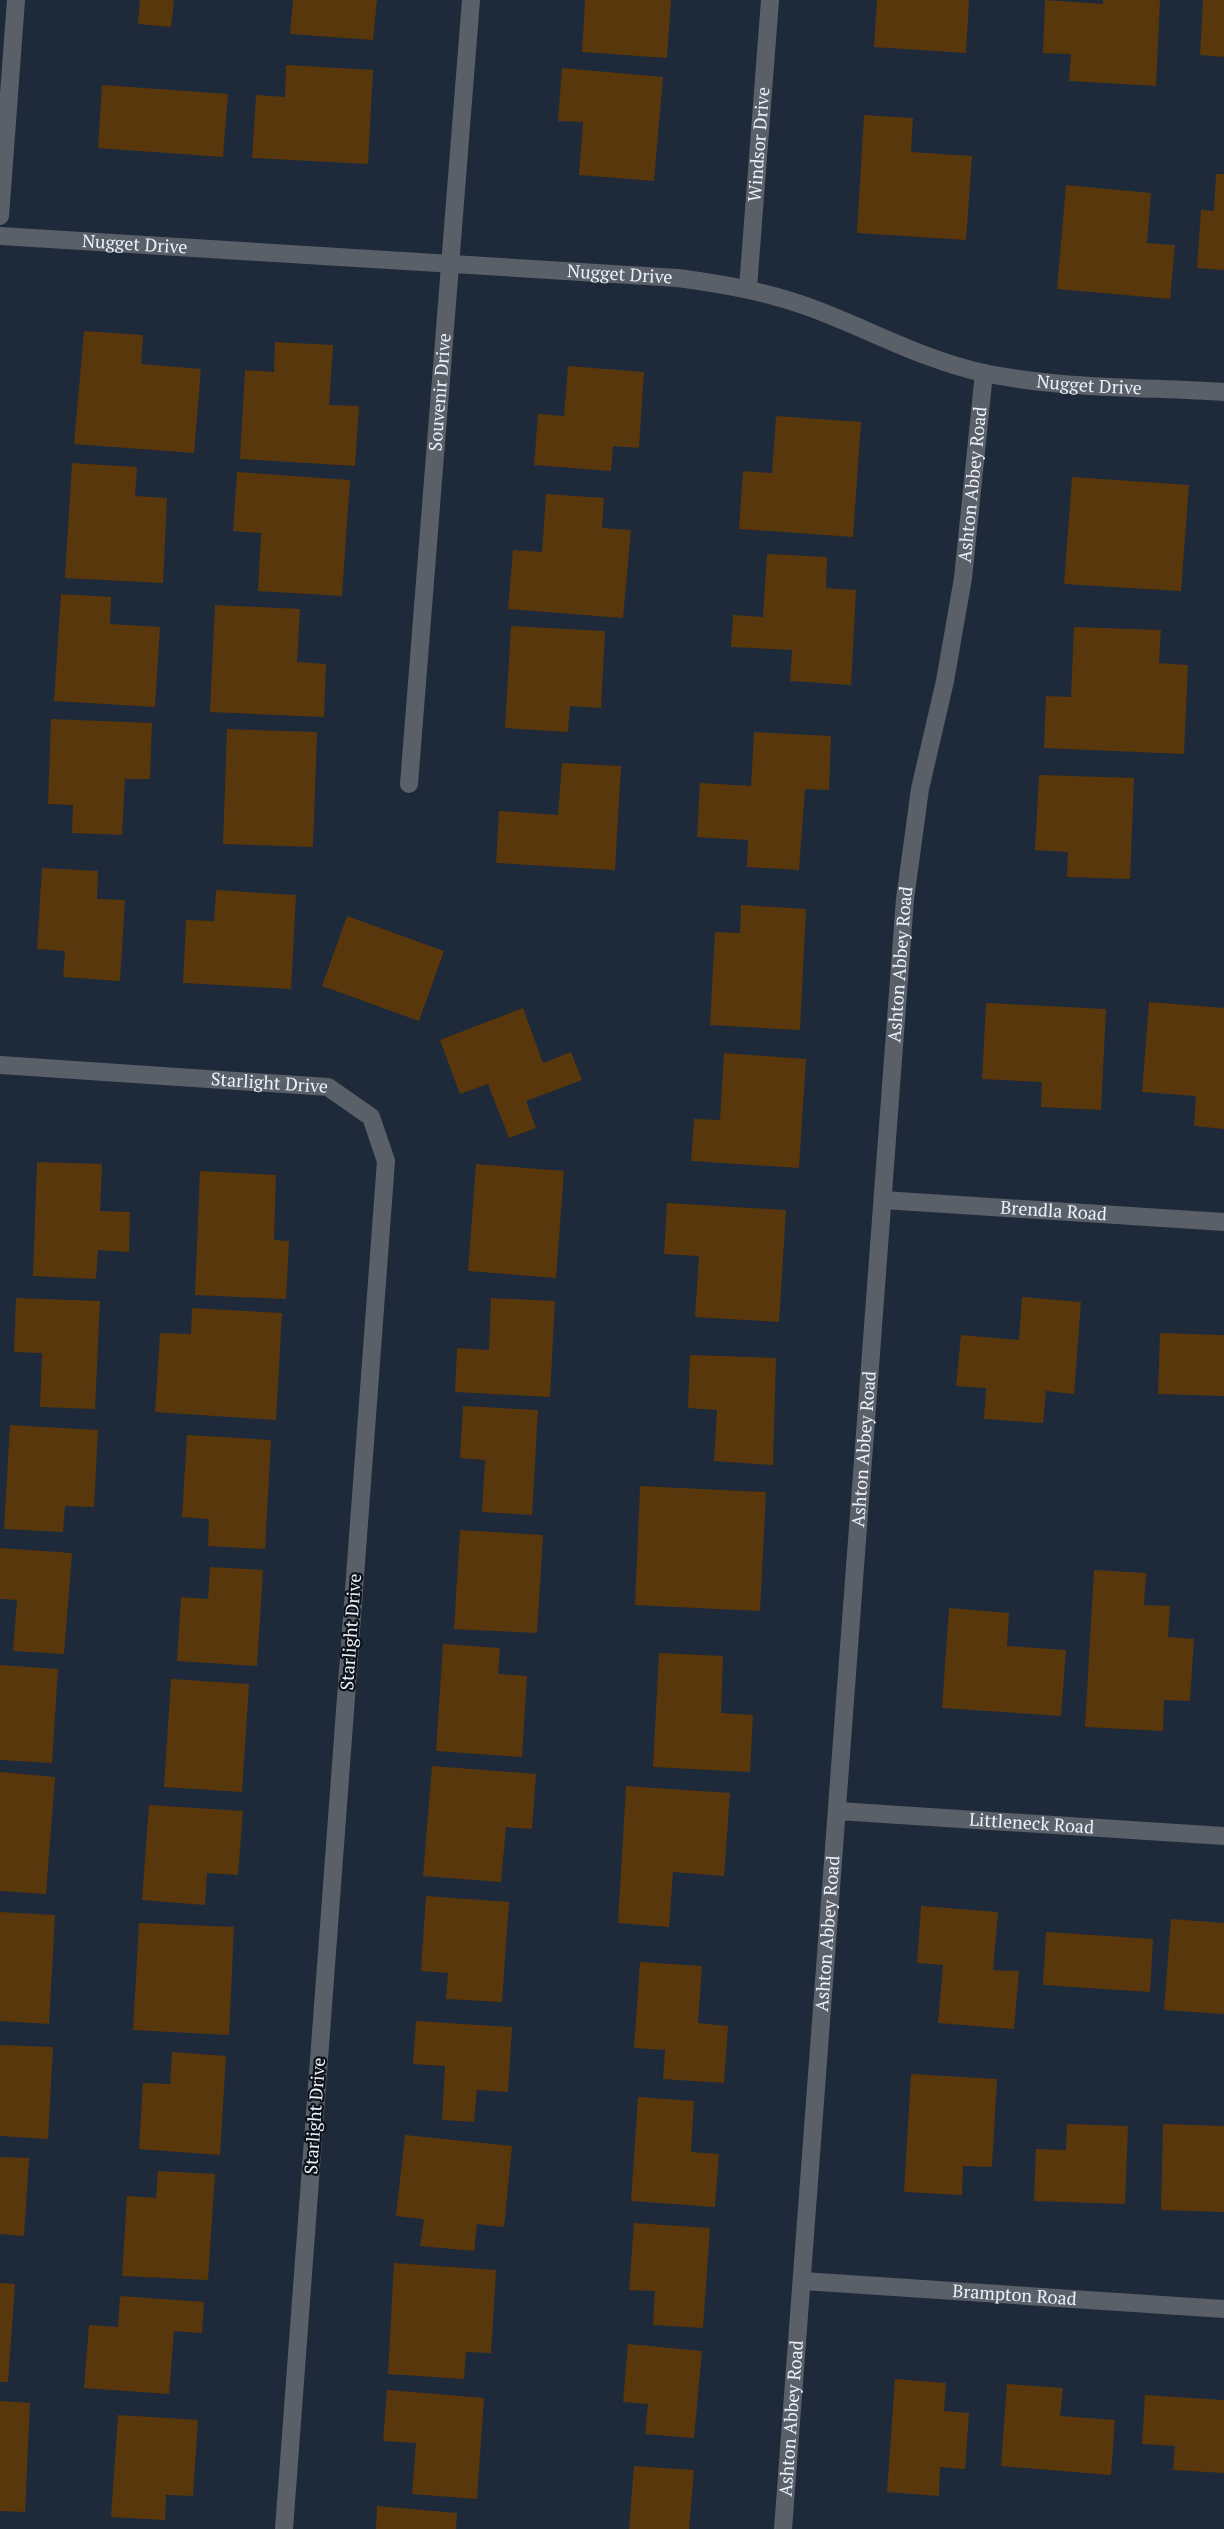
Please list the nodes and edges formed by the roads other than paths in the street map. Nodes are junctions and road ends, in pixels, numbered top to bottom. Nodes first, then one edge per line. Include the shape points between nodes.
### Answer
1 (16, 0) edge
2 (471, 0) edge
3 (770, 0) edge
4 (0, 216) edge
5 (0, 236) edge
6 (452, 264) junction
7 (748, 288) junction
8 (984, 373) junction
9 (1224, 392) edge
10 (409, 784) dead end
11 (0, 1065) edge
12 (883, 1200) junction
13 (1224, 1222) edge
14 (838, 1811) junction
15 (1224, 1836) edge
16 (803, 2281) junction
17 (1224, 2308) edge
18 (284, 2529) edge
19 (783, 2529) edge

1 - 4 street
2 - 6 street, Souvenir Drive
3 - 7 street, Windsor Drive
5 - 6 street, Nugget Drive
6 - 7 street, Nugget Drive via 678,278
6 - 10 street, Souvenir Drive
7 - 8 street, Nugget Drive
8 - 9 street, Nugget Drive
8 - 12 street, Ashton Abbey Road via 963,578 920,789 905,899
11 - 18 street, Starlight Drive via 328,1087 371,1117 386,1161
12 - 13 street, Brendla Road
12 - 14 street, Ashton Abbey Road
14 - 15 street, Littleneck Road
14 - 16 street, Ashton Abbey Road
16 - 17 street, Brampton Road
16 - 19 street, Ashton Abbey Road

